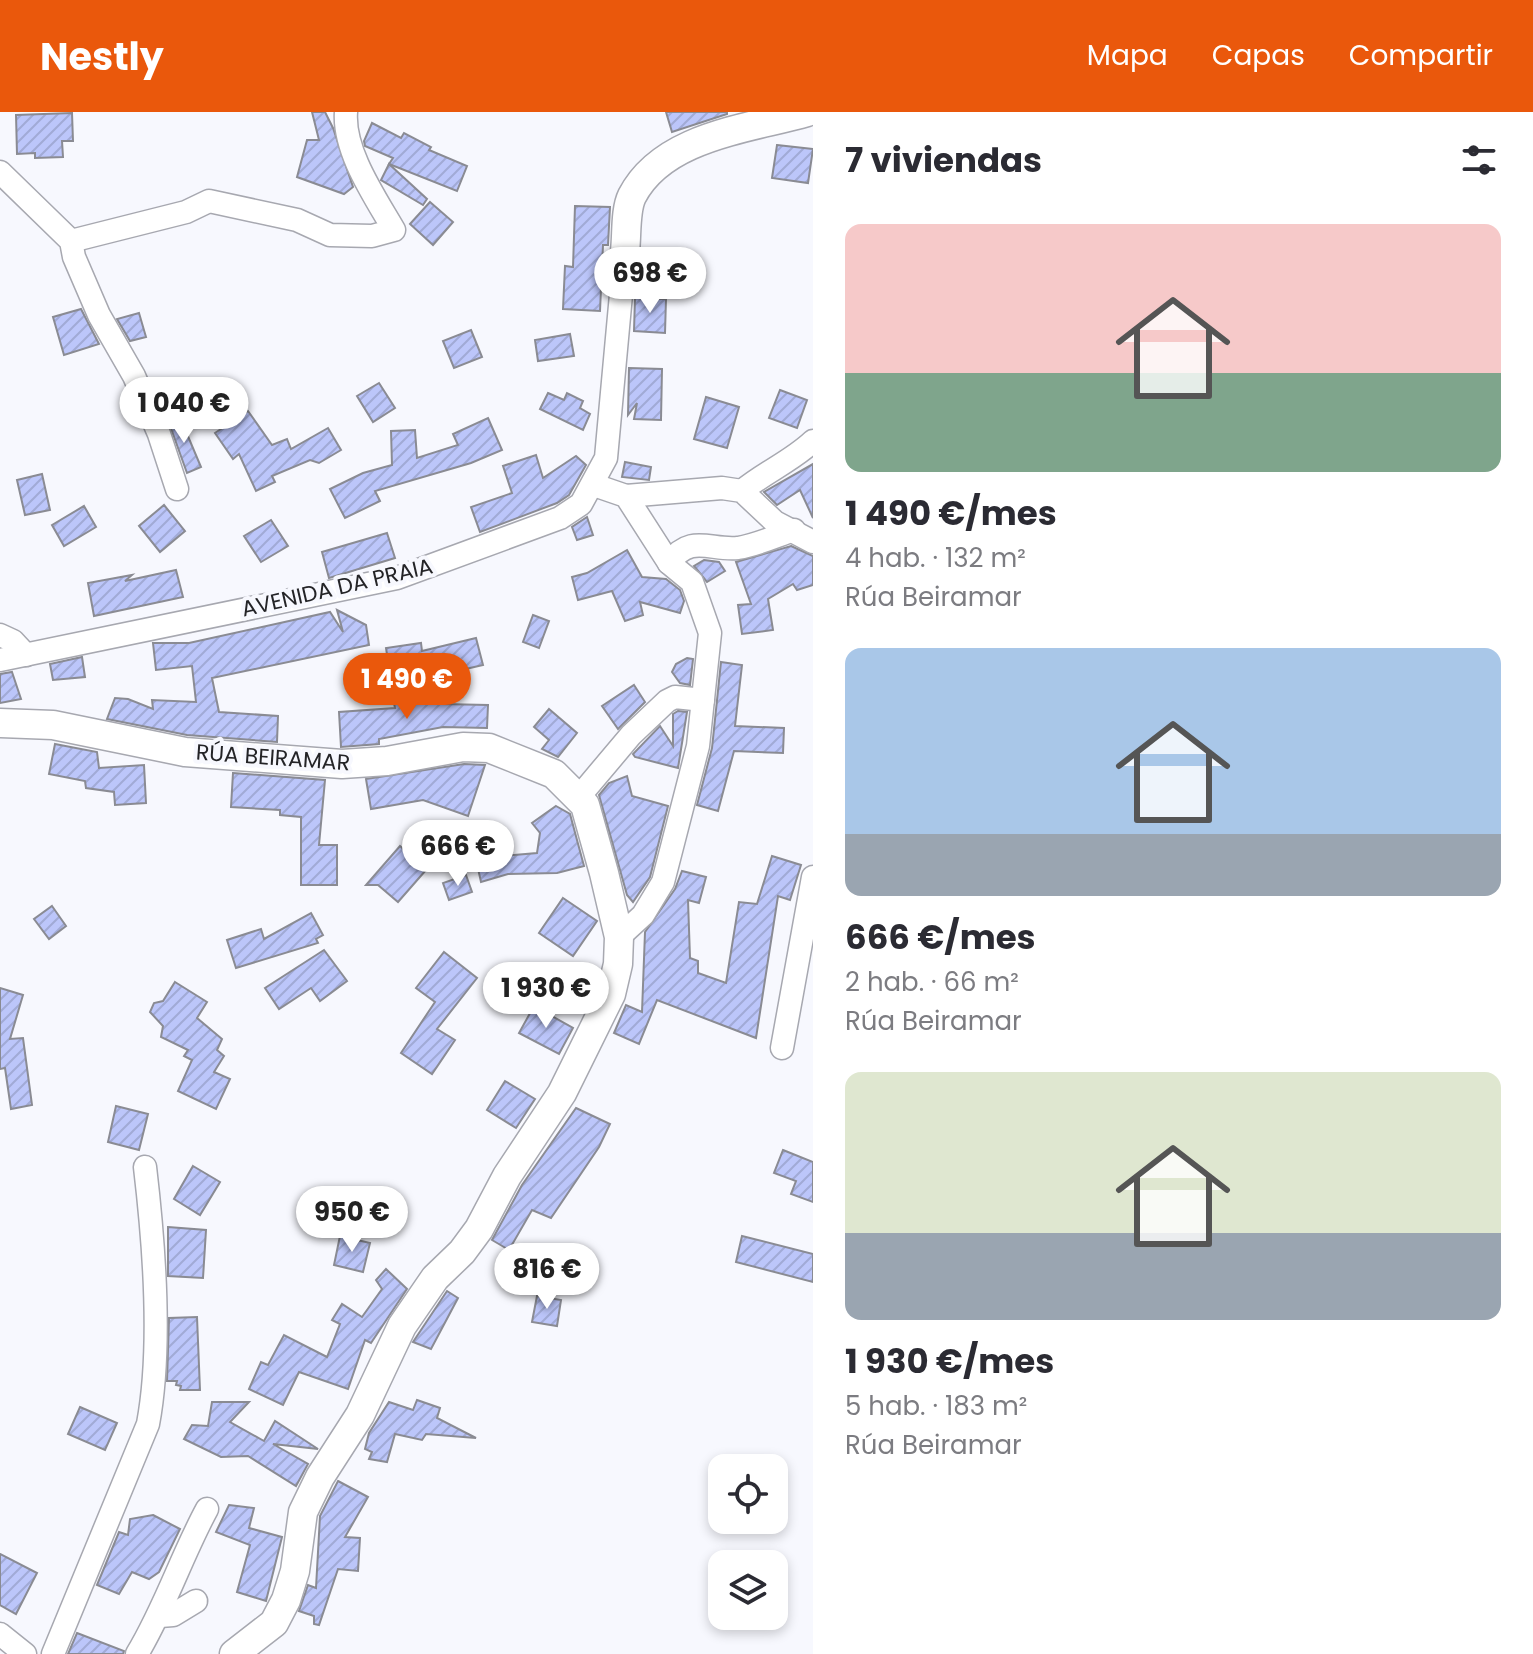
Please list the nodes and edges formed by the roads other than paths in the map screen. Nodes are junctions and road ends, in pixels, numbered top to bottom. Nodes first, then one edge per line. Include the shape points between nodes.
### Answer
1 (346, 112) edge
2 (807, 112) edge
3 (0, 172) edge
4 (71, 241) junction
5 (625, 251) joint
6 (813, 441) edge
7 (594, 485) junction
8 (177, 489) dead end
9 (742, 491) junction
10 (626, 496) junction
11 (803, 536) edge
12 (669, 563) junction
13 (0, 635) edge
14 (26, 655) junction
15 (0, 660) edge
16 (703, 700) junction
17 (0, 723) edge
18 (578, 798) junction
19 (813, 877) edge
20 (619, 937) junction
21 (782, 1048) dead end
22 (145, 1167) dead end
23 (207, 1509) dead end
24 (196, 1601) dead end
25 (160, 1616) junction
26 (0, 1634) edge
27 (256, 1644) edge
28 (25, 1654) edge
29 (53, 1654) edge
30 (137, 1654) edge
31 (234, 1654) edge

1 - 4 street via 345,128 394,230 372,236 330,235 297,220 209,201 186,212
2 - 5 street, AVENIDA DA PRAIA via 701,141 655,164 630,198
3 - 4 street
4 - 8 street via 99,315 159,434
5 - 7 street, AVENIDA DA PRAIA via 606,458
6 - 9 street
7 - 10 street
7 - 14 street, AVENIDA DA PRAIA via 581,504 560,518 397,578
9 - 10 street
9 - 11 street via 775,522
10 - 12 street
11 - 12 street via 735,548 694,546 678,551
12 - 16 street via 692,582 710,633
13 - 14 street
14 - 15 street, AVENIDA DA PRAIA
16 - 18 street via 667,701
16 - 20 street via 698,746 663,882 643,915
17 - 18 street, RÚA BEIRAMAR via 53,725 185,752 342,764 489,748 554,774
18 - 20 street, RÚA BEIRAMAR via 585,805
19 - 21 street
20 - 27 street via 611,994 562,1093 479,1229 402,1326 360,1415 303,1512 286,1600
22 - 29 street via 153,1231 151,1410
23 - 25 street
24 - 25 street via 173,1615
25 - 30 street
26 - 28 street
27 - 31 street

